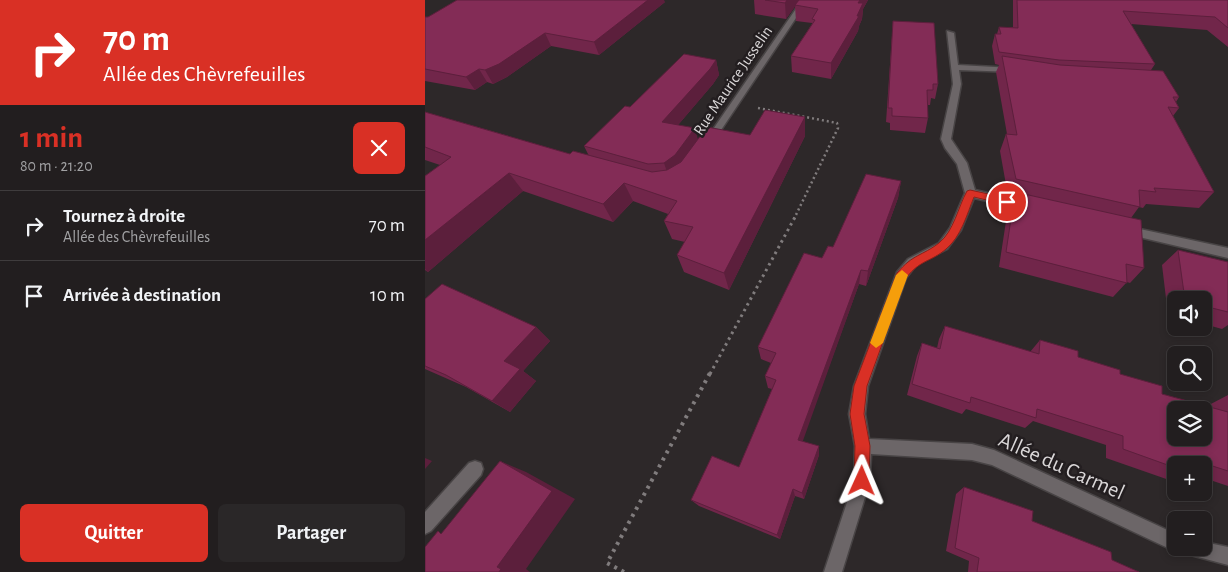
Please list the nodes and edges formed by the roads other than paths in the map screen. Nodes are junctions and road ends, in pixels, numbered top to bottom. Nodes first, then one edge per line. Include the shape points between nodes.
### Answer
1 (805, 0) edge
2 (950, 33) dead end
3 (956, 67) junction
4 (1027, 73) edge
5 (702, 150) edge
6 (970, 193) junction
7 (1037, 209) edge
8 (1113, 226) edge
9 (1228, 253) edge
10 (863, 446) junction
11 (475, 469) dead end
12 (425, 524) edge
13 (1167, 538) edge
14 (1212, 552) edge
15 (1228, 556) edge
16 (833, 572) edge

1 - 5 street, Rue Maurice Jusselin
2 - 3 street
3 - 4 street via 1001,68
3 - 6 street via 957,84 946,139 962,163
6 - 7 street
6 - 10 street via 955,230 943,246 912,262 901,276 861,386 857,414
8 - 9 street
10 - 13 street, Allée du Carmel via 972,452 994,458
10 - 16 street via 862,481
11 - 12 street
14 - 15 street

